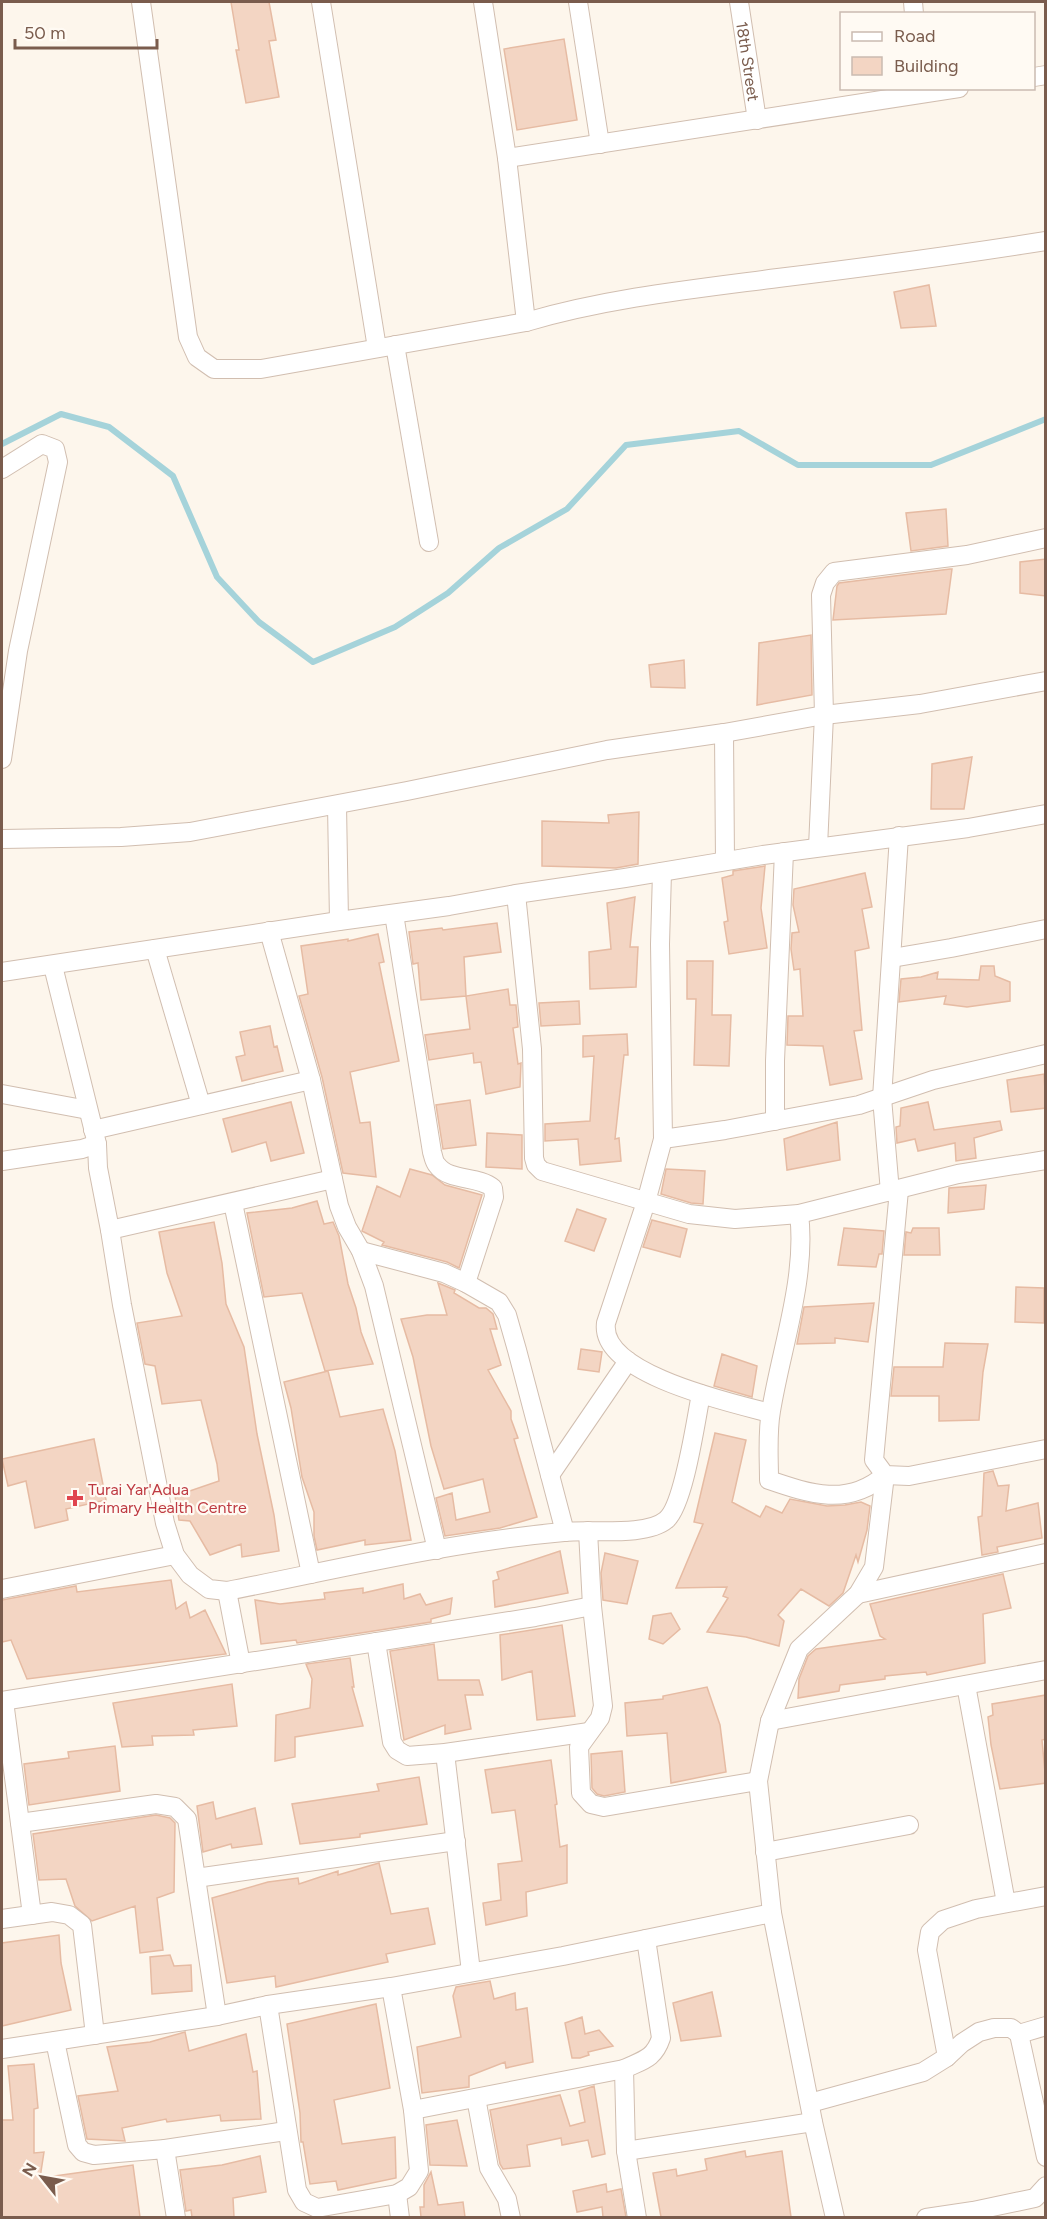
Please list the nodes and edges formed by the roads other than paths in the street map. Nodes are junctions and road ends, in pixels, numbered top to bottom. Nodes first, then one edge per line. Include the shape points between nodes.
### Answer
1 (141, 2) edge
2 (321, 2) edge
3 (483, 2) edge
4 (578, 2) edge
5 (739, 2) edge
6 (926, 91) edge
7 (757, 120) junction
8 (600, 144) junction
9 (507, 158) junction
10 (1046, 241) edge
11 (526, 322) junction
12 (386, 346) junction
13 (2, 469) edge
14 (1046, 538) edge
15 (429, 542) dead end
16 (1046, 681) edge
17 (824, 715) junction
18 (724, 734) junction
19 (2, 759) edge
20 (337, 805) junction
21 (1046, 814) edge
22 (899, 836) junction
23 (2, 839) edge
24 (818, 847) junction
25 (784, 852) junction
26 (725, 861) junction
27 (662, 872) junction
28 (516, 894) junction
29 (394, 914) junction
30 (339, 921) junction
31 (1046, 929) edge
32 (269, 931) junction
33 (155, 949) junction
34 (892, 958) junction
35 (53, 966) junction
36 (2, 972) edge
37 (1046, 1054) edge
38 (311, 1080) junction
39 (2, 1094) edge
40 (882, 1098) junction
41 (201, 1105) junction
42 (88, 1110) junction
43 (775, 1121) junction
44 (95, 1137) junction
45 (663, 1139) junction
46 (1046, 1160) edge
47 (2, 1161) edge
48 (333, 1179) junction
49 (894, 1191) junction
50 (646, 1202) junction
51 (233, 1203) junction
52 (799, 1214) junction
53 (110, 1230) junction
54 (361, 1251) junction
55 (466, 1283) junction
56 (628, 1361) junction
57 (701, 1394) junction
58 (770, 1413) junction
59 (1046, 1449) edge
60 (550, 1475) junction
61 (885, 1475) junction
62 (565, 1532) junction
63 (588, 1532) junction
64 (437, 1550) junction
65 (1046, 1552) edge
66 (175, 1555) junction
67 (311, 1574) junction
68 (2, 1589) edge
69 (227, 1591) junction
70 (858, 1594) junction
71 (592, 1606) junction
72 (376, 1642) junction
73 (241, 1664) junction
74 (1046, 1670) edge
75 (966, 1685) junction
76 (3, 1701) edge
77 (770, 1721) junction
78 (589, 1732) junction
79 (445, 1753) junction
80 (758, 1780) junction
81 (20, 1823) junction
82 (909, 1825) dead end
83 (456, 1841) junction
84 (765, 1852) junction
85 (196, 1878) junction
86 (1046, 1896) edge
87 (1006, 1903) junction
88 (772, 1913) junction
89 (32, 1915) junction
90 (2, 1919) edge
91 (646, 1939) junction
92 (471, 1972) junction
93 (391, 1987) junction
94 (268, 2005) junction
95 (218, 2016) junction
96 (1046, 2026) edge
97 (1019, 2034) junction
98 (95, 2035) junction
99 (54, 2041) junction
100 (2, 2049) edge
101 (947, 2057) junction
102 (624, 2069) junction
103 (476, 2098) junction
104 (810, 2103) junction
105 (413, 2110) junction
106 (813, 2121) junction
107 (286, 2131) junction
108 (165, 2149) junction
109 (626, 2151) junction
110 (1046, 2157) edge
111 (1046, 2186) edge
112 (397, 2194) junction
113 (974, 2214) edge
114 (176, 2217) edge
115 (400, 2217) edge
116 (511, 2217) edge
117 (637, 2217) edge
118 (835, 2217) edge
119 (926, 2217) edge

1 - 12 street via 188,337 197,357 214,369 261,369
2 - 12 street
3 - 9 street
4 - 8 street
5 - 7 street, 18th Street
6 - 7 street
7 - 8 street
8 - 9 street
9 - 11 street
10 - 11 street via 700,288 561,312
11 - 12 street
12 - 15 street
13 - 19 street via 42,444 55,449 58,455 18,651
14 - 17 street via 967,555 834,572 821,596
16 - 17 street via 920,704
17 - 18 street
17 - 24 street
18 - 20 street via 607,750
18 - 26 street
20 - 23 street via 190,832
20 - 30 street
21 - 22 street
22 - 24 street
22 - 34 street
24 - 25 street
25 - 26 street
25 - 43 street
26 - 27 street
27 - 28 street
27 - 45 street
28 - 29 street
28 - 50 street via 532,1049 536,1165 542,1171
29 - 30 street
29 - 55 street via 432,1152 437,1165 448,1173 493,1188 494,1197
30 - 32 street
31 - 34 street
32 - 33 street
32 - 38 street
33 - 35 street
33 - 41 street
34 - 40 street
35 - 36 street
35 - 42 street
37 - 40 street via 933,1080
38 - 41 street
38 - 48 street
39 - 42 street
40 - 43 street
40 - 49 street
41 - 44 street
42 - 44 street
43 - 45 street
44 - 47 street via 82,1149
44 - 53 street
45 - 50 street
46 - 49 street via 958,1174
48 - 51 street
48 - 54 street via 347,1227
49 - 52 street
49 - 61 street via 874,1460
50 - 52 street via 688,1214 735,1219
50 - 56 street via 606,1323 608,1341
51 - 53 street
51 - 67 street
52 - 58 street via 796,1279
53 - 66 street via 157,1489
54 - 55 street via 444,1273
54 - 64 street via 374,1286
55 - 60 street via 499,1302 507,1315
56 - 57 street via 654,1377
56 - 60 street
57 - 58 street
57 - 63 street via 693,1443 668,1519 652,1529
58 - 61 street via 769,1480 812,1494 841,1494 867,1488
59 - 61 street via 909,1476
60 - 62 street
61 - 70 street via 874,1567
62 - 63 street
62 - 64 street
63 - 71 street
64 - 67 street
65 - 70 street
66 - 68 street
66 - 69 street via 190,1575 208,1589
67 - 69 street
69 - 73 street
70 - 77 street via 799,1648
71 - 72 street
71 - 78 street via 603,1706 600,1718
72 - 73 street
72 - 79 street via 392,1742 407,1756
73 - 76 street
74 - 75 street
75 - 77 street
75 - 87 street
76 - 81 street
77 - 80 street
78 - 79 street
78 - 80 street via 579,1747 581,1793 591,1804 604,1807
79 - 83 street
80 - 84 street
81 - 85 street via 156,1804 175,1807 187,1819
81 - 89 street
82 - 84 street
83 - 85 street
83 - 92 street
84 - 88 street
85 - 95 street
86 - 87 street
87 - 101 street via 943,1920 930,1932 927,1950
88 - 91 street
88 - 104 street
89 - 90 street
89 - 98 street via 69,1915 82,1925
91 - 92 street
91 - 102 street via 661,2038 651,2057
92 - 93 street
93 - 94 street
93 - 105 street
94 - 95 street
94 - 107 street
95 - 98 street
96 - 97 street
97 - 101 street via 1011,2028 979,2032
97 - 110 street
98 - 99 street
99 - 100 street
99 - 108 street via 77,2145 83,2152 94,2155
101 - 104 street via 923,2072
102 - 103 street
102 - 109 street
103 - 105 street
103 - 116 street via 489,2168 507,2199
104 - 106 street
105 - 112 street via 419,2171 409,2187
106 - 109 street
106 - 118 street
107 - 108 street
107 - 112 street via 297,2190 304,2202 317,2208
108 - 114 street
109 - 117 street
111 - 113 street via 1035,2198
112 - 115 street
113 - 119 street

